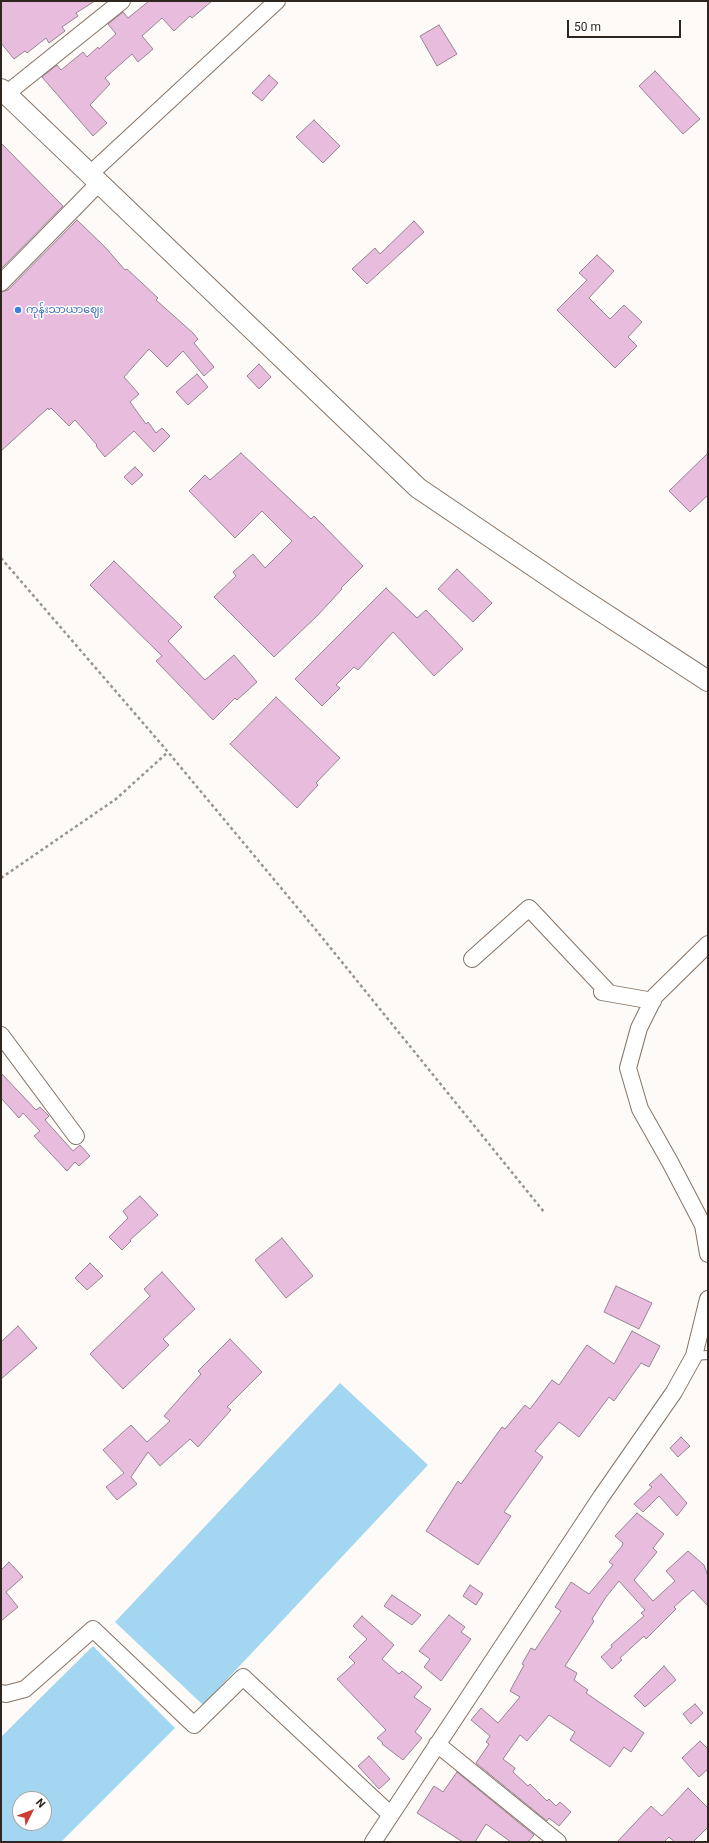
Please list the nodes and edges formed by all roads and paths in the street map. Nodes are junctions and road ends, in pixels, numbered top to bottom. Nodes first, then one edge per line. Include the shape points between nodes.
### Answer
1 (122, 1) edge
2 (277, 1) edge
3 (4, 91) edge
4 (95, 178) junction
5 (1, 283) edge
6 (1, 558) edge
7 (708, 681) edge
8 (168, 752) junction
9 (1, 878) edge
10 (708, 944) edge
11 (472, 959) dead end
12 (653, 1001) junction
13 (1, 1035) edge
14 (76, 1136) dead end
15 (544, 1212) dead end
16 (708, 1254) edge
17 (708, 1299) edge
18 (701, 1355) edge
19 (1, 1693) edge
20 (437, 1744) junction
21 (391, 1815) junction
22 (373, 1842) edge
23 (558, 1842) edge

1 - 3 street
2 - 4 street
3 - 4 street
4 - 5 street
4 - 7 street via 418,488
6 - 8 path
8 - 9 path via 116,799
8 - 15 path
10 - 12 street via 655,996
11 - 12 street via 529,908 605,992
12 - 16 street via 639,1028 628,1068 640,1109 703,1225
13 - 14 street
17 - 18 street
18 - 20 street via 601,1497
19 - 21 street via 25,1689 93,1630 194,1725 243,1677
20 - 21 street
20 - 23 street
21 - 22 street

